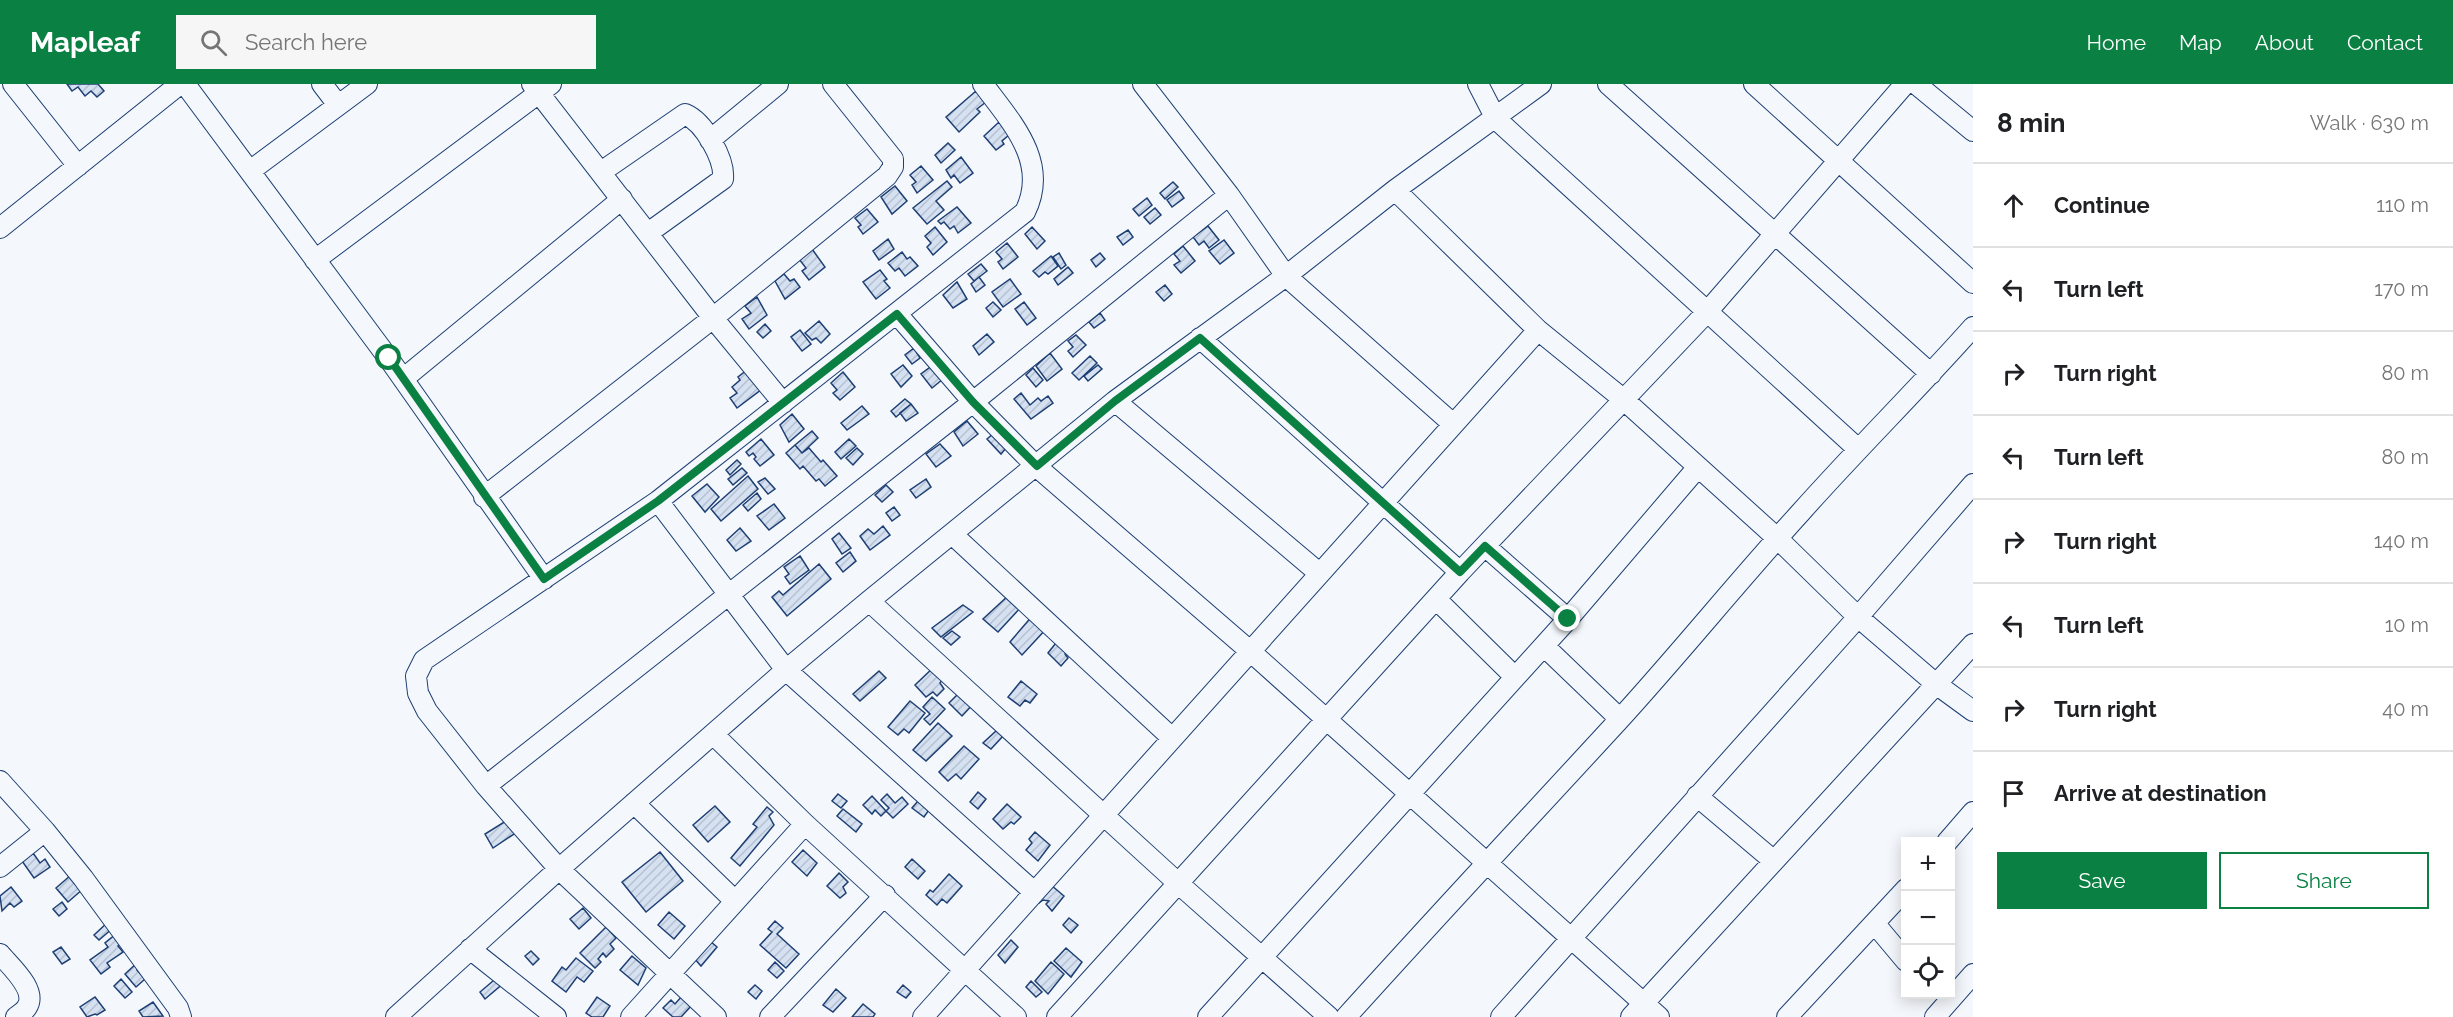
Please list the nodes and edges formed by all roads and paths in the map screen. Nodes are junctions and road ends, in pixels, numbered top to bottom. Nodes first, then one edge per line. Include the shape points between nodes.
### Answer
1 (13, 84) edge
2 (180, 84) edge
3 (185, 84) edge
4 (322, 84) edge
5 (366, 84) edge
6 (778, 84) edge
7 (833, 84) edge
8 (983, 84) edge
9 (1143, 84) edge
10 (1478, 84) edge
11 (1541, 84) edge
12 (1608, 84) edge
13 (1754, 84) edge
14 (1905, 84) edge
15 (1916, 84) edge
16 (541, 87) edge
17 (338, 105) junction
18 (1496, 119) junction
19 (1973, 131) edge
20 (710, 140) junction
21 (1838, 162) junction
22 (78, 166) junction
23 (250, 171) junction
24 (601, 172) junction
25 (1395, 190) junction
26 (1229, 195) junction
27 (622, 199) junction
28 (0, 228) edge
29 (648, 233) junction
30 (1773, 234) junction
31 (315, 260) junction
32 (1286, 276) junction
33 (1973, 283) edge
34 (1707, 312) junction
35 (897, 314) junction
36 (714, 318) junction
37 (1973, 327) edge
38 (1538, 330) junction
39 (1200, 338) junction
40 (1931, 374) junction
41 (403, 379) junction
42 (1623, 399) junction
43 (1115, 401) junction
44 (973, 402) junction
45 (783, 403) junction
46 (1453, 424) junction
47 (1858, 448) junction
48 (1037, 466) junction
49 (1698, 468) junction
50 (1973, 484) edge
51 (484, 496) junction
52 (658, 501) junction
53 (1383, 502) junction
54 (952, 534) junction
55 (1777, 538) junction
56 (1485, 546) junction
57 (1460, 572) junction
58 (1319, 573) junction
59 (544, 579) junction
60 (729, 594) junction
61 (1436, 599) junction
62 (869, 601) junction
63 (1858, 617) junction
64 (1568, 619) junction
65 (1973, 644) edge
66 (1544, 646) junction
67 (1250, 651) junction
68 (786, 669) junction
69 (1515, 677) junction
70 (1936, 684) junction
71 (1973, 711) edge
72 (1620, 719) junction
73 (1326, 720) junction
74 (713, 734) junction
75 (1172, 738) junction
76 (0, 781) edge
77 (486, 786) junction
78 (1408, 794) junction
79 (1697, 796) junction
80 (634, 803) junction
81 (1973, 812) edge
82 (1103, 815) junction
83 (805, 824) junction
84 (45, 831) junction
85 (1951, 837) edge
86 (1774, 861) junction
87 (1485, 863) junction
88 (0, 867) edge
89 (559, 869) junction
90 (1179, 884) junction
91 (1903, 891) edge
92 (1034, 892) junction
93 (885, 895) junction
94 (735, 901) junction
95 (1875, 924) junction
96 (1571, 940) junction
97 (470, 949) junction
98 (0, 954) edge
99 (1901, 956) edge
100 (1261, 957) junction
101 (965, 970) junction
102 (671, 974) junction
103 (1973, 974) edge
104 (1937, 1006) edge
105 (1637, 1010) edge
106 (16, 1017) edge
107 (181, 1017) edge
108 (396, 1017) edge
109 (556, 1017) edge
110 (631, 1017) edge
111 (716, 1017) edge
112 (770, 1017) edge
113 (922, 1017) edge
114 (1016, 1017) edge
115 (1057, 1017) edge
116 (1208, 1017) edge
117 (1329, 1017) edge
118 (1346, 1017) edge
119 (1501, 1017) edge
120 (1659, 1017) edge
121 (1787, 1017) edge

1 - 22 street
2 - 22 street
3 - 23 street
4 - 17 street
5 - 17 street
6 - 20 street
7 - 36 street via 893,159 893,167 887,176
8 - 35 street via 1024,141 1033,171 1028,205 1015,221
9 - 26 street
10 - 18 street
11 - 18 street
12 - 30 street
13 - 21 street
14 - 21 street
15 - 19 street
16 - 24 street
16 - 31 street
17 - 23 street
18 - 25 street
18 - 34 street
20 - 24 street via 685,114
20 - 29 street via 722,161 723,179
21 - 30 street
21 - 33 street
22 - 28 street
23 - 31 street
24 - 27 street
25 - 32 street
25 - 38 street
26 - 32 street
26 - 44 street
27 - 29 street
27 - 41 street
29 - 36 street
30 - 34 street
30 - 40 street
31 - 41 street
32 - 39 street
32 - 46 street
34 - 42 street
34 - 47 street
35 - 44 street
35 - 45 street
36 - 45 street
36 - 51 street
37 - 40 street
38 - 42 street
38 - 46 street
39 - 43 street
39 - 53 street
40 - 47 street
41 - 51 street
42 - 49 street
42 - 56 street
43 - 48 street
43 - 58 street
44 - 48 street
44 - 60 street
45 - 52 street
46 - 53 street
47 - 55 street
48 - 54 street
48 - 67 street
49 - 55 street
49 - 64 street
50 - 63 street
51 - 59 street
52 - 59 street
52 - 60 street
53 - 57 street
53 - 58 street
54 - 62 street
54 - 75 street
55 - 63 street
55 - 72 street
56 - 57 street
56 - 64 street
57 - 61 street
58 - 67 street
59 - 77 street via 424,660 416,676 418,693 427,711
60 - 68 street
60 - 77 street
61 - 69 street
61 - 73 street
62 - 68 street
62 - 82 street
63 - 70 street
63 - 79 street
64 - 66 street
65 - 70 street
66 - 69 street
66 - 72 street
67 - 73 street
67 - 75 street
68 - 74 street
68 - 92 street
69 - 78 street
70 - 71 street
70 - 86 street
72 - 87 street
73 - 78 street
73 - 90 street
74 - 80 street
74 - 83 street
75 - 82 street
76 - 84 street
77 - 89 street
78 - 87 street
78 - 100 street
79 - 86 street
79 - 96 street
80 - 89 street
80 - 94 street
81 - 85 street
82 - 90 street
82 - 92 street
83 - 93 street
83 - 94 street
84 - 88 street
84 - 107 street
86 - 105 street
87 - 96 street
87 - 118 street
89 - 97 street
89 - 102 street
90 - 100 street
90 - 115 street
91 - 95 street
92 - 101 street
93 - 101 street
93 - 112 street
94 - 102 street
95 - 99 street
95 - 121 street
96 - 105 street
96 - 119 street
97 - 108 street
97 - 109 street
98 - 106 street via 26,986 30,998 27,1008
100 - 116 street
100 - 117 street
101 - 113 street
101 - 114 street
102 - 110 street
102 - 111 street
103 - 104 street
105 - 120 street

